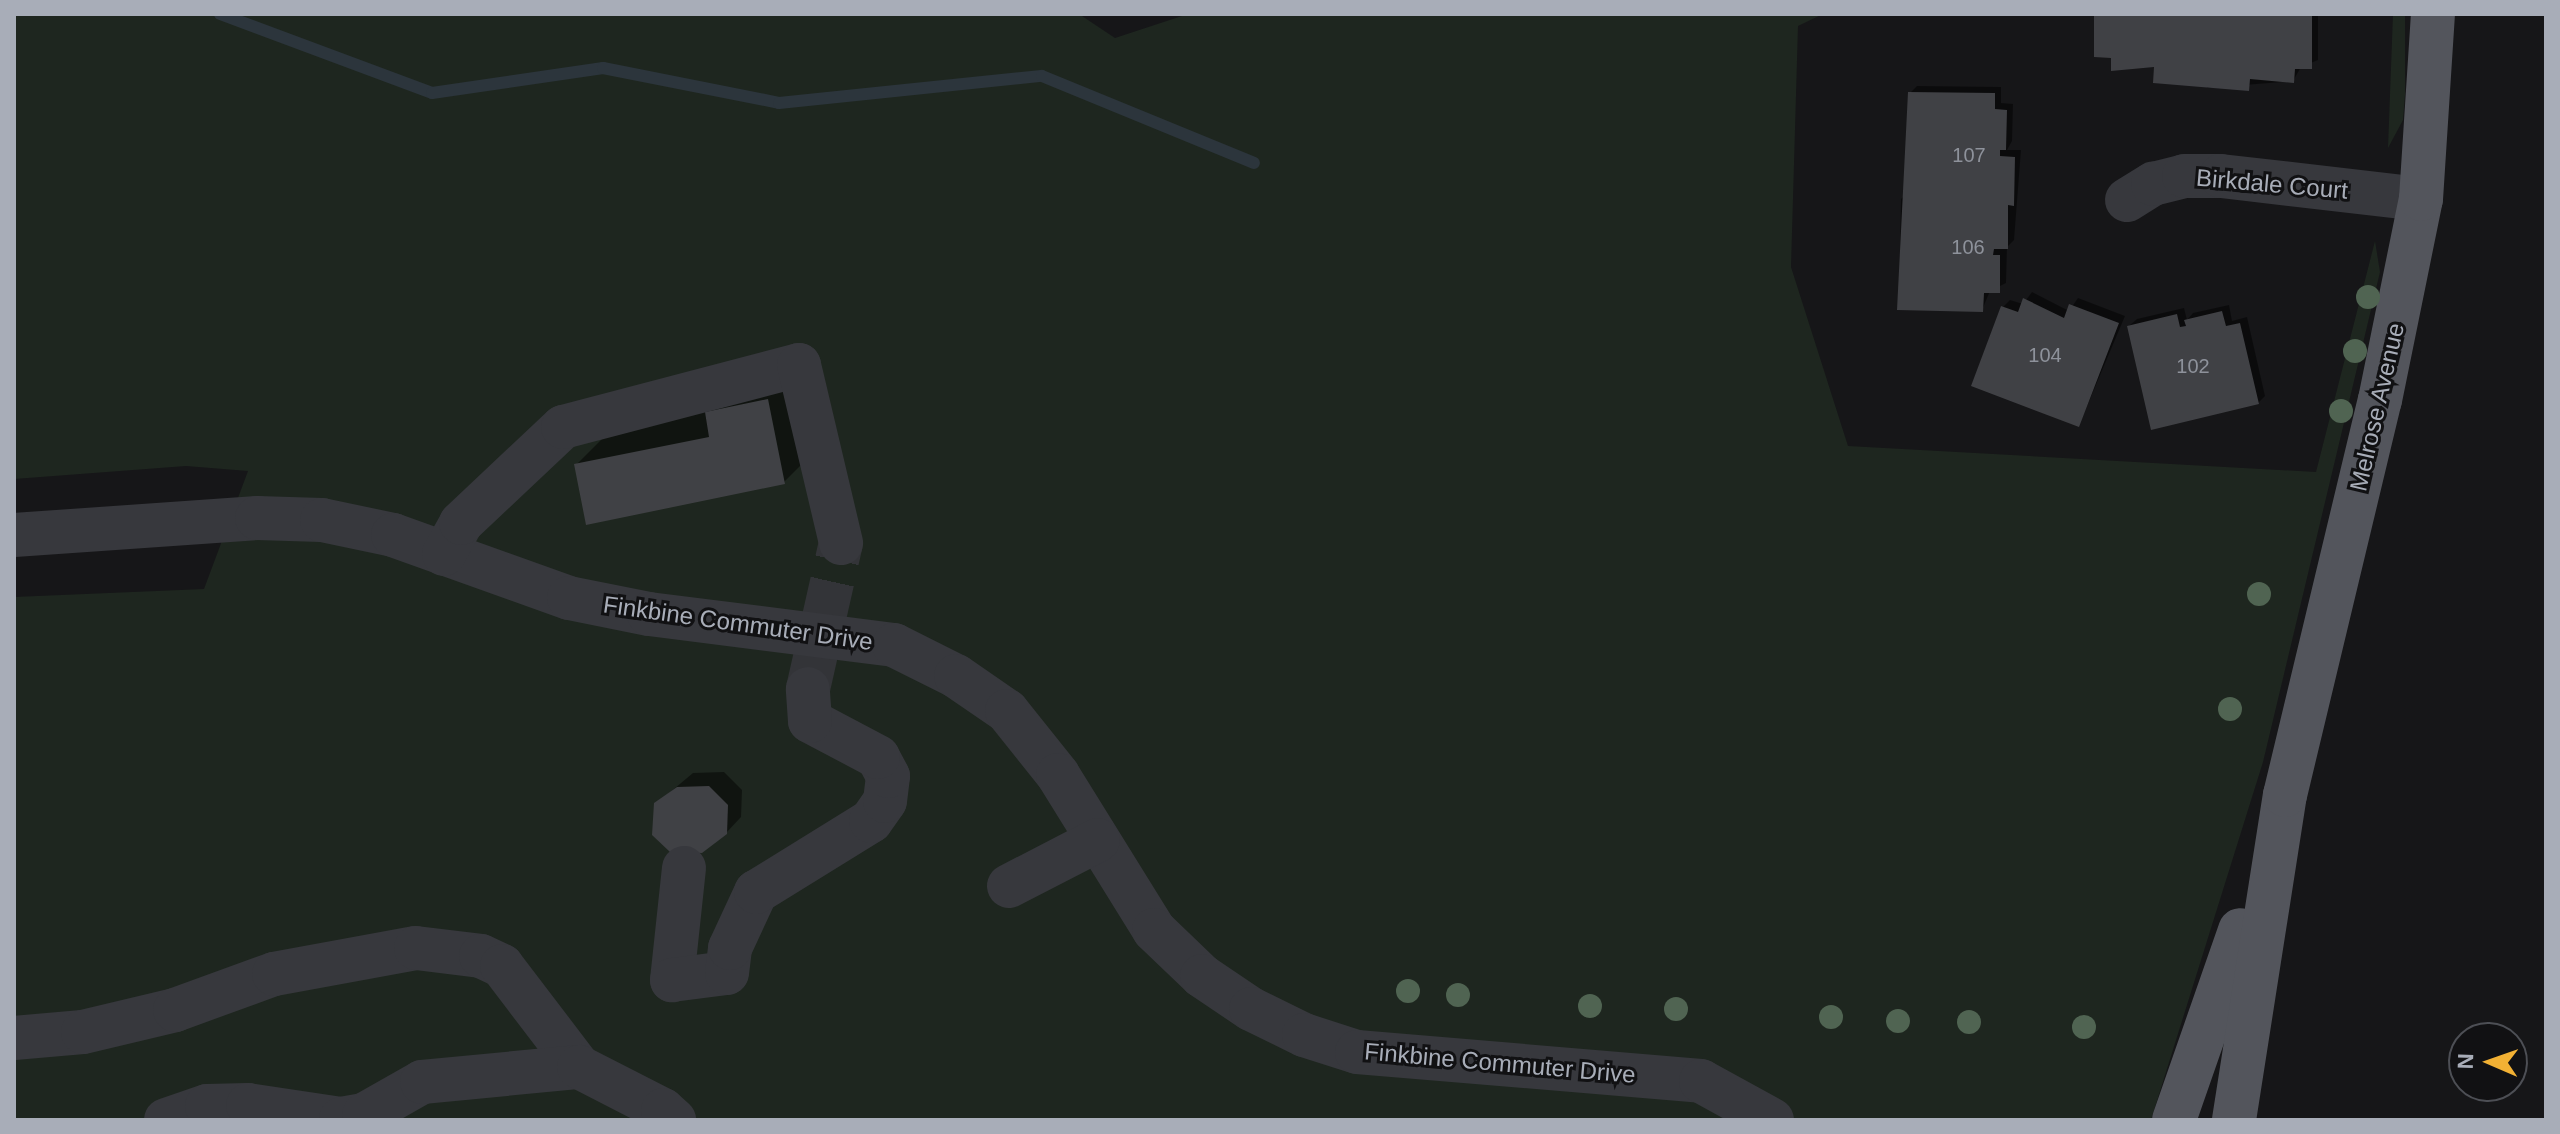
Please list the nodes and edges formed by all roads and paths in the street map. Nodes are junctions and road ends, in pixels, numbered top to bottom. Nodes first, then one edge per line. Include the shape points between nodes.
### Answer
1 (2433, 14) edge
2 (2421, 199) junction
3 (2127, 200) dead end
4 (14, 535) edge
5 (841, 543) tunnel mouth
6 (444, 554) junction
7 (808, 689) tunnel mouth
8 (2285, 795) junction
9 (1098, 840) junction
10 (684, 868) dead end
11 (1009, 886) dead end
12 (14, 1038) edge
13 (579, 1067) junction
14 (1750, 1114) edge
15 (166, 1120) edge
16 (674, 1120) edge
17 (2174, 1120) edge
18 (2234, 1120) edge

1 - 2 main road, Melrose Avenue
2 - 3 street, Birkdale Court via 2184,176 2153,184
2 - 8 main road, Melrose Avenue via 2380,400
4 - 6 street, Finkbine Commuter Drive via 270,518 322,520
5 - 6 street via 799,365 563,427 461,523
6 - 9 street, Finkbine Commuter Drive via 569,598 894,645 956,676 1007,711 1058,775
7 - 10 street via 810,721 878,757 888,776 885,801 871,821 756,892 730,948 727,973 672,980
8 - 17 main road, Melrose Avenue
8 - 18 main road, Melrose Avenue
9 - 11 street
9 - 14 street, Finkbine Commuter Drive via 1154,930 1202,976 1304,1035 1357,1052 1701,1081
12 - 13 street via 83,1032 175,1010 274,974 416,948 481,956 502,966
13 - 15 street via 422,1082 364,1115 341,1119 248,1105 207,1106
13 - 16 street

